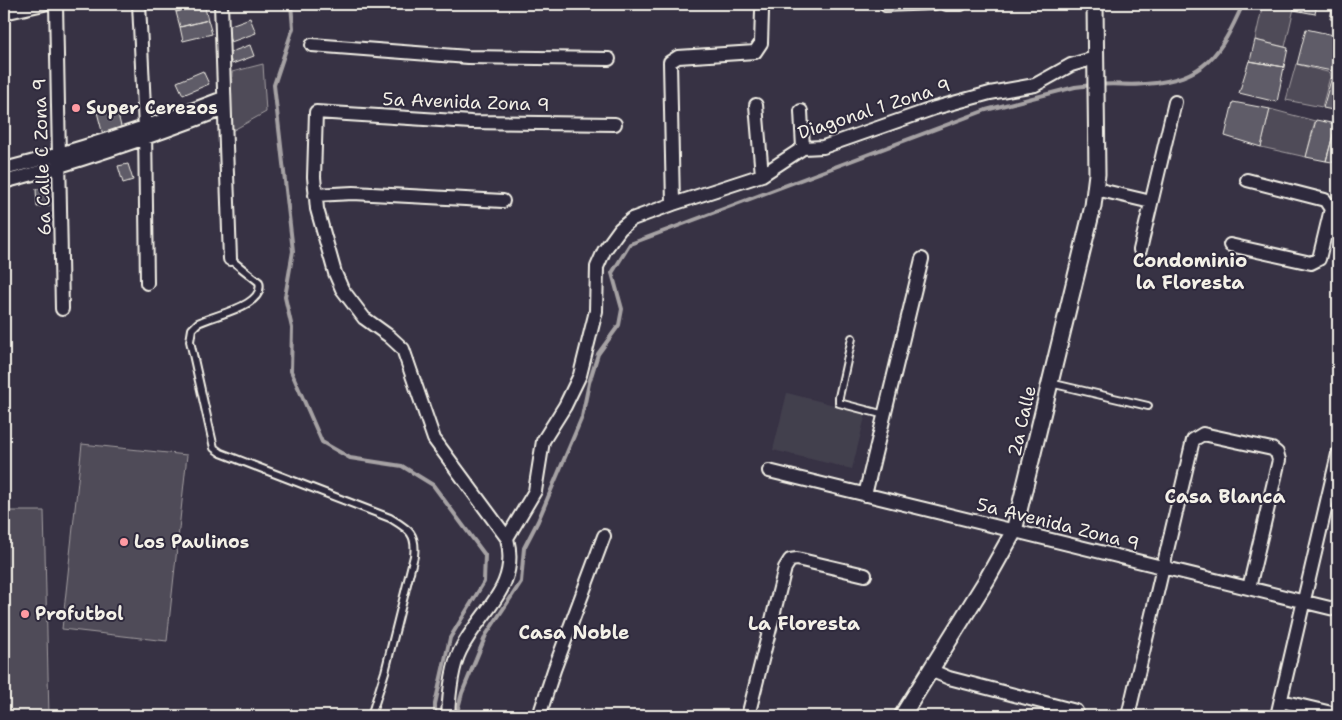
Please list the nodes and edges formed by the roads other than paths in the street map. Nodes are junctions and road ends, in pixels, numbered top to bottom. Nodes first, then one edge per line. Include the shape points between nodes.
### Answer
1 (44, 4) edge
2 (56, 4) edge
3 (139, 4) edge
4 (221, 4) edge
5 (917, 4) edge
6 (939, 4) edge
7 (1094, 4) edge
8 (962, 7) dead end
9 (885, 8) dead end
10 (762, 11) dead end
11 (4, 13) edge
12 (312, 45) dead end
13 (609, 59) dead end
14 (1095, 61) junction
15 (1175, 102) dead end
16 (223, 104) junction
17 (756, 105) dead end
18 (800, 110) dead end
19 (615, 124) dead end
20 (144, 134) junction
21 (803, 148) junction
22 (59, 161) junction
23 (4, 169) edge
24 (762, 175) junction
25 (1247, 180) dead end
26 (4, 182) edge
27 (1096, 188) junction
28 (315, 195) junction
29 (503, 201) dead end
30 (1151, 202) junction
31 (673, 204) junction
32 (1332, 233) edge
33 (1230, 244) dead end
34 (1140, 250) dead end
35 (230, 259) joint
36 (922, 259) dead end
37 (147, 284) dead end
38 (62, 309) dead end
39 (852, 338) dead end
40 (1050, 383) junction
41 (1148, 406) dead end
42 (885, 415) junction
43 (1338, 454) edge
44 (769, 471) dead end
45 (865, 495) junction
46 (1014, 531) junction
47 (604, 536) dead end
48 (507, 538) junction
49 (1163, 567) junction
50 (865, 575) dead end
51 (1249, 588) junction
52 (1304, 601) junction
53 (1338, 610) edge
54 (930, 670) junction
55 (1280, 701) junction
56 (1076, 711) dead end
57 (1336, 714) dead end
58 (371, 716) edge
59 (448, 716) edge
60 (539, 716) edge
61 (748, 716) edge
62 (902, 716) edge
63 (1128, 716) edge
64 (1277, 716) edge

1 - 11 street
2 - 22 street, 6a Calle C Zona 9
3 - 20 street
4 - 16 street
5 - 6 lane
5 - 9 lane via 912,8
6 - 8 lane via 946,8
7 - 14 street, 2a Calle
10 - 31 street via 761,43 755,52 672,59 669,66
12 - 13 street via 468,57
14 - 21 street, Diagonal 1 Zona 9 via 1071,65 1035,85 943,105 823,147
14 - 27 street, 2a Calle
15 - 30 street
16 - 20 street
16 - 35 street
17 - 24 street
18 - 21 street
19 - 28 street, 5a Avenida Zona 9 via 471,122 316,112
20 - 22 street
20 - 37 street
21 - 24 street, Diagonal 1 Zona 9
22 - 23 street
22 - 26 street
22 - 38 street, 6a Calle C Zona 9
24 - 31 street, Diagonal 1 Zona 9
25 - 32 street via 1325,200 1331,209
27 - 30 street
27 - 40 street, 2a Calle
28 - 29 street via 354,193
28 - 48 street via 321,226 342,289 364,318 403,349 434,439
30 - 34 street
31 - 48 street, Diagonal 1 Zona 9 via 626,223 600,259 596,311 580,375 566,406 543,441 535,490
32 - 33 street via 1316,263
35 - 58 lane via 259,282 258,297 198,323 192,329 190,341 214,448 390,518 410,532 415,540 414,556
36 - 42 street
39 - 42 lane via 838,397 840,403
40 - 41 lane
40 - 46 street, 2a Calle
42 - 45 street
43 - 52 street
44 - 45 street, 5a Avenida Zona 9
45 - 46 street, 5a Avenida Zona 9
46 - 49 street, 5a Avenida Zona 9
46 - 54 street, 2a Calle
47 - 60 street
48 - 59 street via 511,556 508,575 500,594 458,654
49 - 51 street, 5a Avenida Zona 9
49 - 51 street via 1193,440 1203,434 1272,449 1278,460
49 - 63 street
50 - 61 street via 790,560 785,568
51 - 52 street, 5a Avenida Zona 9
52 - 53 street, 5a Avenida Zona 9
52 - 55 street
54 - 56 street via 949,678
54 - 62 street, 2a Calle
55 - 57 street
55 - 64 street

